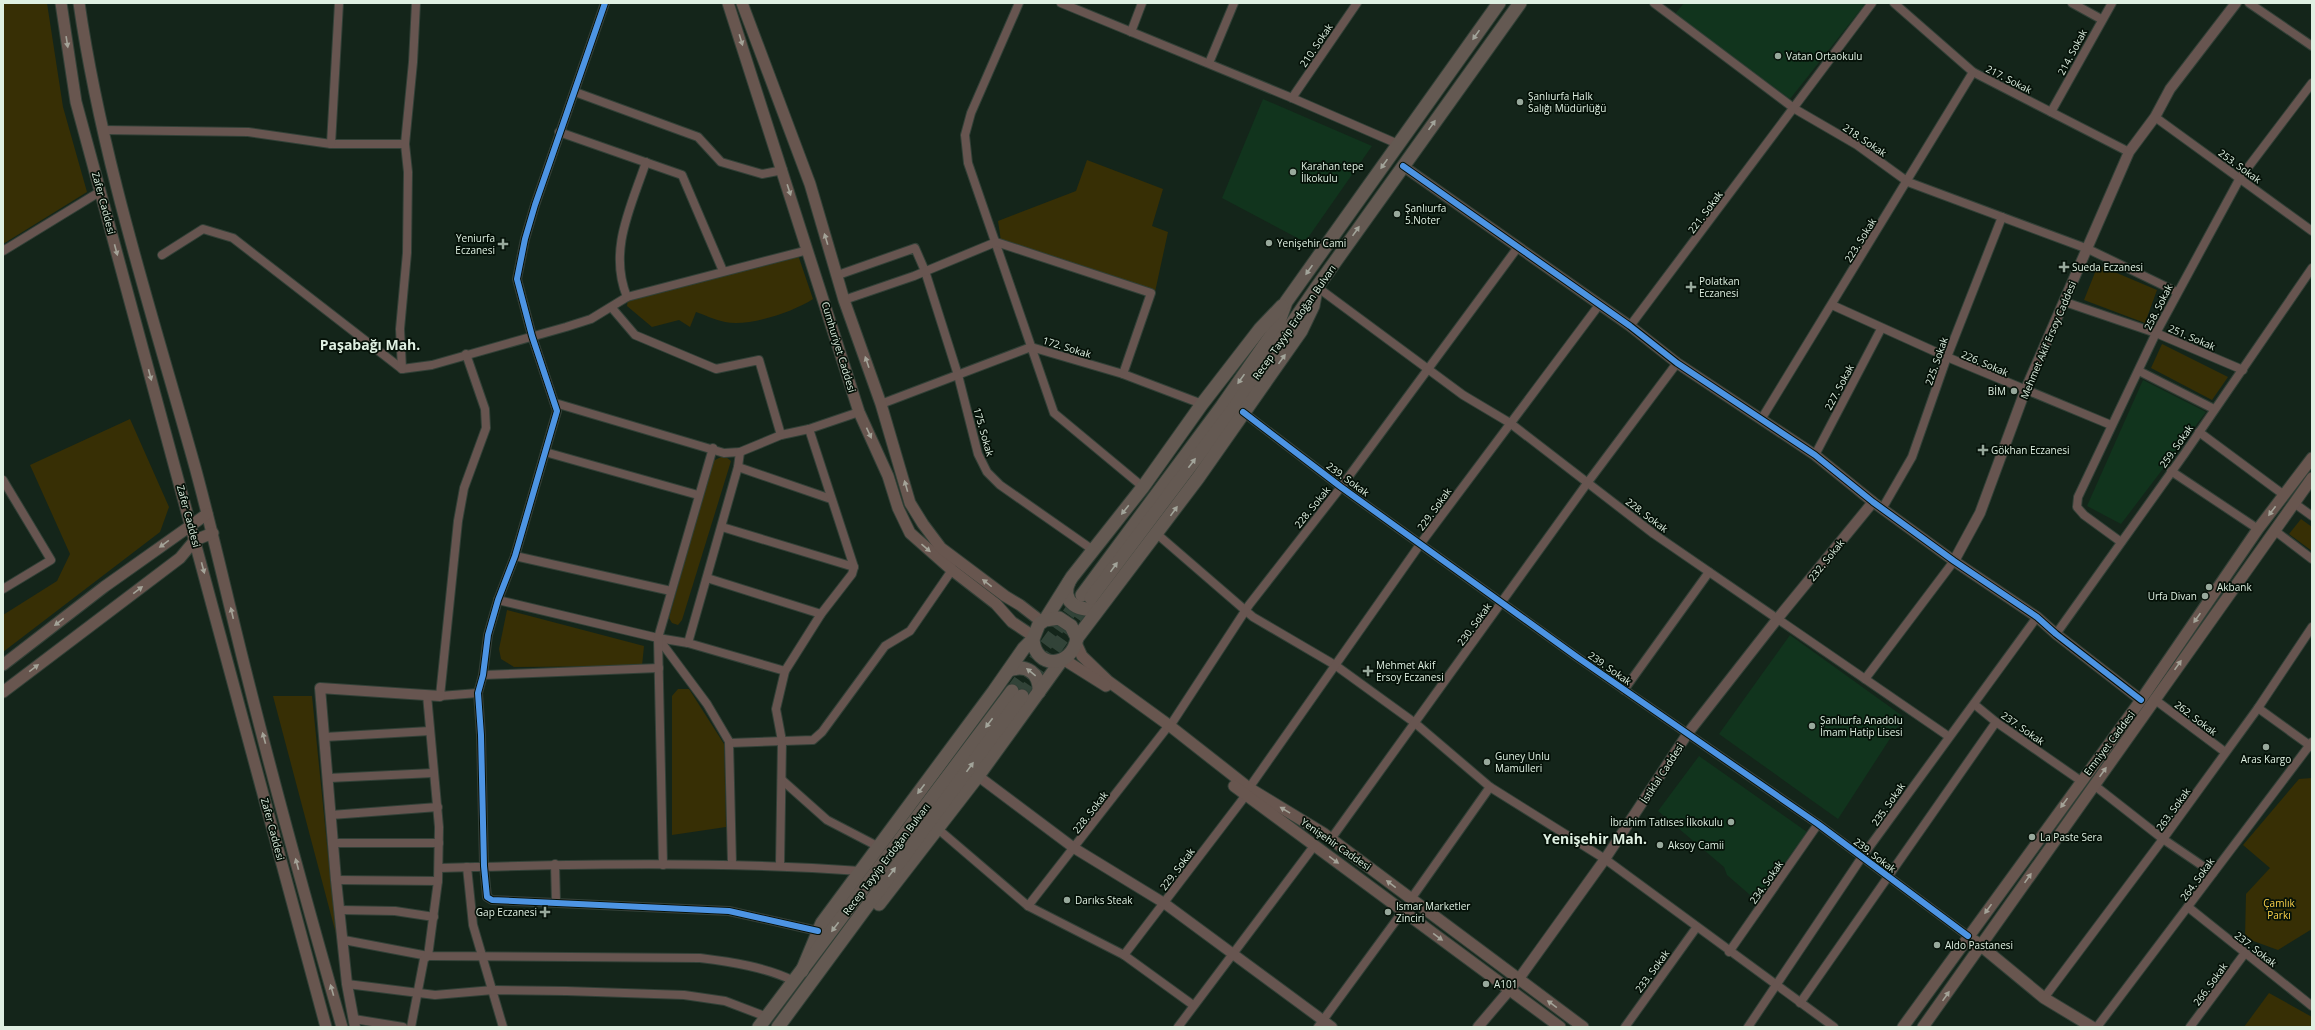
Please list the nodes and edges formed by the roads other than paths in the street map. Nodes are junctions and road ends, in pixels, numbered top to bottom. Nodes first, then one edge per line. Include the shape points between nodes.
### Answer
1 (61, 3) edge
2 (80, 3) edge
3 (339, 3) edge
4 (416, 3) edge
5 (605, 3) edge
6 (728, 3) edge
7 (742, 3) edge
8 (1019, 3) edge
9 (1061, 3) edge
10 (1142, 3) edge
11 (1234, 3) edge
12 (1357, 3) edge
13 (1499, 3) edge
14 (1520, 3) edge
15 (1654, 3) edge
16 (1872, 3) edge
17 (1894, 3) edge
18 (2072, 3) edge
19 (2112, 3) edge
20 (2236, 3) edge
21 (2249, 3) edge
22 (2101, 19) junction
23 (1131, 32) junction
24 (2312, 46) edge
25 (1209, 63) junction
26 (1973, 72) junction
27 (2312, 82) edge
28 (575, 92) junction
29 (2309, 94) edge
30 (1292, 98) junction
31 (1795, 109) junction
32 (2051, 112) junction
33 (2155, 117) junction
34 (102, 130) junction
35 (559, 132) junction
36 (331, 144) junction
37 (405, 144) junction
38 (1398, 144) junction
39 (2129, 152) junction
40 (646, 162) junction
41 (1403, 166) junction
42 (783, 170) junction
43 (2240, 178) junction
44 (1908, 182) junction
45 (100, 191) junction
46 (2002, 217) junction
47 (2312, 231) edge
48 (996, 242) junction
49 (1518, 247) junction
50 (2088, 249) junction
51 (808, 250) junction
52 (3, 251) edge
53 (162, 255) dead end
54 (2312, 268) edge
55 (723, 271) junction
56 (925, 271) junction
57 (838, 275) junction
58 (1317, 287) junction
59 (2177, 292) junction
60 (627, 297) junction
61 (844, 300) junction
62 (1286, 302) junction
63 (2065, 302) junction
64 (1599, 305) junction
65 (1832, 305) junction
66 (612, 308) junction
67 (1630, 326) junction
68 (1881, 329) junction
69 (2156, 333) junction
70 (532, 336) junction
71 (1031, 347) junction
72 (466, 354) junction
73 (1947, 357) junction
74 (1677, 364) junction
75 (1428, 368) junction
76 (402, 369) junction
77 (2243, 370) junction
78 (2139, 371) junction
79 (1123, 374) junction
80 (958, 375) junction
81 (2025, 391) junction
82 (554, 403) junction
83 (881, 404) junction
84 (1202, 404) junction
85 (2214, 409) junction
86 (859, 412) junction
87 (1243, 412) junction
88 (1762, 418) junction
89 (1510, 423) junction
90 (2111, 425) junction
91 (808, 429) junction
92 (2199, 432) junction
93 (781, 435) junction
94 (713, 448) junction
95 (545, 452) junction
96 (740, 452) junction
97 (1815, 455) junction
98 (2312, 458) edge
99 (738, 467) junction
100 (2171, 471) junction
101 (2312, 478) edge
102 (3, 480) edge
103 (1588, 482) junction
104 (1144, 487) junction
105 (1341, 487) junction
106 (698, 495) junction
107 (2284, 495) junction
108 (831, 499) junction
109 (2294, 502) junction
110 (1877, 505) junction
111 (207, 514) junction
112 (2312, 516) edge
113 (191, 525) junction
114 (722, 527) junction
115 (2258, 529) junction
116 (2274, 530) junction
117 (213, 533) junction
118 (1157, 534) junction
119 (195, 540) junction
120 (2121, 542) junction
121 (1421, 543) junction
122 (1093, 550) junction
123 (515, 556) junction
124 (2312, 559) edge
125 (1954, 561) junction
126 (854, 567) junction
127 (952, 570) junction
128 (1709, 572) junction
129 (1072, 577) junction
130 (707, 578) junction
131 (3, 589) edge
132 (671, 591) junction
133 (498, 600) junction
134 (1091, 600) junction
135 (1502, 602) junction
136 (1246, 610) junction
137 (821, 614) junction
138 (2037, 616) junction
139 (1778, 618) junction
140 (1044, 621) junction
141 (2312, 627) edge
142 (2056, 634) junction
143 (1033, 637) junction
144 (658, 638) junction
145 (1076, 640) junction
146 (688, 643) junction
147 (1062, 660) junction
148 (3, 665) edge
149 (1335, 665) junction
150 (659, 668) junction
151 (1009, 670) junction
152 (785, 671) junction
153 (483, 675) junction
154 (1865, 678) junction
155 (1624, 690) junction
156 (3, 692) edge
157 (1039, 692) junction
158 (478, 693) junction
159 (427, 695) junction
160 (440, 696) junction
161 (2154, 699) junction
162 (2141, 700) junction
163 (1974, 704) junction
164 (2258, 708) junction
165 (1996, 722) junction
166 (1415, 723) junction
167 (1168, 728) junction
168 (430, 731) junction
169 (1688, 733) junction
170 (325, 736) junction
171 (1948, 736) junction
172 (782, 741) junction
173 (729, 742) junction
174 (2311, 745) edge
175 (2225, 752) junction
176 (433, 773) junction
177 (978, 776) junction
178 (329, 778) junction
179 (782, 780) junction
180 (2080, 781) junction
181 (2094, 785) junction
182 (1490, 787) junction
183 (1247, 792) junction
184 (438, 807) junction
185 (331, 815) junction
186 (1818, 824) junction
187 (938, 828) junction
188 (1331, 839) junction
189 (2163, 839) junction
190 (333, 843) junction
191 (439, 843) junction
192 (1314, 846) junction
193 (879, 847) junction
194 (1074, 848) junction
195 (1862, 857) junction
196 (1605, 859) junction
197 (555, 864) junction
198 (732, 864) junction
199 (663, 865) junction
200 (780, 865) junction
201 (484, 866) junction
202 (467, 867) junction
203 (438, 868) junction
204 (860, 871) junction
205 (2213, 873) junction
206 (1888, 877) junction
207 (336, 880) junction
208 (438, 881) junction
209 (1411, 899) junction
210 (556, 902) junction
211 (1164, 903) junction
212 (1028, 906) junction
213 (2188, 907) junction
214 (340, 910) junction
215 (1403, 912) junction
216 (434, 917) junction
217 (1696, 928) junction
218 (818, 931) junction
219 (1968, 936) junction
220 (344, 940) junction
221 (1980, 945) junction
222 (1729, 952) junction
223 (2245, 953) junction
224 (1232, 954) junction
225 (480, 955) junction
226 (1124, 955) junction
227 (428, 956) junction
228 (802, 971) junction
229 (1518, 980) junction
230 (794, 981) junction
231 (347, 984) junction
232 (811, 984) junction
233 (1777, 986) junction
234 (1509, 989) junction
235 (493, 990) junction
236 (416, 994) junction
237 (2044, 998) junction
238 (1800, 1003) junction
239 (1193, 1005) junction
240 (2312, 1006) edge
241 (763, 1022) edge
242 (354, 1023) edge
243 (1324, 1025) edge
244 (326, 1027) edge
245 (342, 1027) edge
246 (403, 1027) edge
247 (411, 1027) edge
248 (503, 1027) edge
249 (778, 1027) edge
250 (1178, 1027) edge
251 (1478, 1027) edge
252 (1560, 1027) edge
253 (1583, 1027) edge
254 (1624, 1027) edge
255 (1748, 1027) edge
256 (1834, 1027) edge
257 (1904, 1027) edge
258 (1923, 1027) edge
259 (2092, 1027) edge
260 (2097, 1027) edge
261 (2190, 1027) edge

1 -> 45 main road, Zafer Caddesi via 76,102
2 - 34 main road, Zafer Caddesi
3 - 36 street
4 - 37 street
5 - 28 street
6 -> 42 main road, Cumhuriyet Caddesi
57 -> 7 main road, Cumhuriyet Caddesi via 810,184
8 - 48 street via 971,112 966,135 968,163
9 - 23 street
10 - 23 street
11 - 25 street
12 - 30 street, 210. Sokak
13 -> 38 highway, Recep Tayyip Erdoğan Bulvarı
41 -> 14 highway, Recep Tayyip Erdoğan Bulvarı
15 - 31 street, 218. Sokak
16 - 31 street, 221. Sokak
17 - 26 street, 217. Sokak
18 - 22 street
19 - 22 street, 214. Sokak
20 - 33 street, Mehmet Akif Ersoy Caddesi via 2170,89
21 - 24 street
22 - 32 street, 214. Sokak
23 - 25 street
25 - 30 street
26 - 32 street, 217. Sokak
26 - 44 street, 223. Sokak
27 - 29 street, 258. Sokak
28 - 35 street
28 - 42 street via 698,137 721,162 762,174
29 - 43 street, 258. Sokak
30 - 38 street
31 - 44 street, 218. Sokak via 1857,145
31 - 67 street, 221. Sokak
32 - 39 street, 217. Sokak
33 - 39 street, Mehmet Akif Ersoy Caddesi
33 - 43 street, 253. Sokak
34 - 36 street via 248,132
34 - 111 main road, Zafer Caddesi via 161,356
35 - 40 street
35 - 70 street via 525,239 517,279
36 - 37 street
37 - 76 street via 408,172 407,252 400,329
38 -> 62 highway, Recep Tayyip Erdoğan Bulvarı
39 - 50 street, Mehmet Akif Ersoy Caddesi
40 - 55 street via 682,175
40 - 60 street via 618,252 620,281
41 - 49 street
58 -> 41 highway, Recep Tayyip Erdoğan Bulvarı
42 -> 51 main road, Cumhuriyet Caddesi
43 - 47 street, 253. Sokak
43 - 59 street, 258. Sokak
44 - 46 street, 218. Sokak
44 - 65 street, 223. Sokak
45 - 52 street
45 -> 113 main road, Zafer Caddesi
46 - 50 street, 218. Sokak
46 - 73 street, 225. Sokak
48 - 56 street
48 - 71 street
48 - 79 street via 1151,293
49 - 64 street
49 - 75 street, 228. Sokak
50 - 59 street, 218. Sokak
50 - 63 street, Mehmet Akif Ersoy Caddesi
51 - 55 street
51 - 86 main road, Cumhuriyet Caddesi
53 - 76 street via 203,229 233,238
54 - 77 street, 259. Sokak
55 - 60 street
56 - 57 street, 175. Sokak via 915,248
56 - 61 street
56 - 80 street, 175. Sokak
57 - 61 main road, Cumhuriyet Caddesi
58 - 75 street, 228. Sokak
87 -> 58 highway via 1301,331 1313,306
134 -> 58 highway, Recep Tayyip Erdoğan Bulvarı via 1234,408
59 - 69 street, 258. Sokak
60 - 66 street
83 -> 61 main road, Cumhuriyet Caddesi
62 - 84 highway via 1260,329
62 -> 134 highway, Recep Tayyip Erdoğan Bulvarı via 1277,327
63 - 69 street, 251. Sokak
63 - 81 street, Mehmet Akif Ersoy Caddesi
64 - 67 street
64 - 89 street, 229. Sokak
65 - 68 street, 226. Sokak
65 - 88 street, 223. Sokak
66 - 70 street via 591,319
66 - 93 street via 635,335 716,369 759,360
67 - 74 street
68 - 73 street, 226. Sokak
68 - 97 street, 227. Sokak
69 - 77 street, 251. Sokak
69 - 78 street, 258. Sokak
70 - 72 street
70 - 82 street
71 - 79 street, 172. Sokak
71 - 80 street, 172. Sokak
71 - 104 street via 1054,413
72 - 76 street via 432,365
72 - 160 street via 485,409 486,428 464,488 458,521
73 - 81 street, 226. Sokak
73 - 110 street, 225. Sokak via 1912,458
74 - 88 street
74 - 103 street, 230. Sokak
75 - 89 street, 228. Sokak via 1463,395
75 - 105 street, 228. Sokak
77 - 85 street, 259. Sokak
78 - 85 street
78 - 90 street, 258. Sokak
79 - 84 street, 172. Sokak
80 - 83 street, 172. Sokak
80 - 122 street, 175. Sokak via 978,454 987,472 1000,485
81 - 90 street, 226. Sokak
81 - 125 street, Mehmet Akif Ersoy Caddesi via 1980,513
82 - 94 street
82 - 95 street via 557,411
140 -> 83 main road, Cumhuriyet Caddesi via 1004,596 941,548 922,524 910,503
84 - 104 highway
85 - 92 street, 259. Sokak
86 - 91 street
86 -> 127 main road, Cumhuriyet Caddesi via 910,533
87 - 105 street, 239. Sokak
118 -> 87 highway
88 - 97 street
89 - 103 street, 228. Sokak
89 - 121 street, 229. Sokak
90 - 120 street, 258. Sokak via 2078,497 2077,507
91 - 93 street
91 - 108 street
92 - 100 street, 259. Sokak
92 - 107 street
93 - 96 street
94 - 96 street via 724,453
94 - 106 street
95 - 106 street
95 - 123 street
96 - 99 street
97 - 110 street
98 - 107 main road, Emniyet Caddesi
99 - 108 street
99 - 114 street
100 - 115 street
100 - 120 street, 259. Sokak
101 - 109 main road, Emniyet Caddesi
102 - 131 street via 51,560
103 - 128 street, 228. Sokak via 1654,534
103 - 135 street, 230. Sokak
104 -> 122 highway
105 - 121 street, 239. Sokak
105 - 136 street, 228. Sokak
106 - 132 street
107 -> 115 main road, Emniyet Caddesi
108 - 126 street
109 - 112 street
109 - 116 main road, Emniyet Caddesi
110 - 125 street
110 - 139 street, 232. Sokak
111 - 113 main road
111 - 117 main road, Zafer Caddesi
113 - 119 main road, Zafer Caddesi
113 -> 148 main road via 104,587
114 - 126 street
114 - 130 street
115 -> 162 main road, Emniyet Caddesi
116 - 124 street
161 -> 116 main road, Emniyet Caddesi
117 - 119 main road
245 -> 117 main road, Zafer Caddesi via 247,675
118 - 134 highway
118 - 136 street
156 -> 119 main road via 180,558
119 -> 244 main road, Zafer Caddesi
120 - 142 street, 259. Sokak
121 - 135 street, 239. Sokak
121 - 149 street, 229. Sokak
122 - 129 highway
123 - 132 street
123 - 133 street
125 - 138 street
125 - 154 street, Mehmet Akif Ersoy Caddesi
126 - 137 street via 852,574
127 - 143 main road, Cumhuriyet Caddesi
127 - 172 street via 910,632 885,646 822,732 813,740
128 - 139 street, 228. Sokak
128 - 155 street
129 - 134 highway via 1066,594 1071,603 1084,610
129 - 140 highway
130 - 137 street
130 - 146 street
132 - 144 street
133 - 144 street
133 - 153 street via 488,635
134 - 145 highway
135 - 155 street, 239. Sokak
135 - 166 street, 230. Sokak
136 - 149 street via 1253,617
136 - 167 street, 228. Sokak
137 - 152 street
138 - 142 street
138 - 163 street, 235. Sokak
139 - 154 street, 228. Sokak
139 - 169 street, İstiklal Caddesi
140 - 143 highway via 1035,630
140 - 145 highway via 1059,618 1066,621 1071,626
141 - 164 street, 263. Sokak
142 - 162 street
143 - 147 highway via 1036,651 1040,656 1047,660
143 - 151 highway
144 - 146 street
144 - 150 street
144 - 173 street via 707,704
145 - 147 highway via 1072,652
145 - 167 main road, Yenişehir Caddesi via 1082,656
146 - 152 street
147 - 157 highway
147 - 167 main road, Yenişehir Caddesi via 1107,686
149 - 166 street
149 - 183 street, 229. Sokak
150 - 153 street
150 - 199 street
157 -> 151 highway via 1040,683 1032,671 1025,667
151 -> 193 highway
152 - 172 street via 776,709
153 - 158 street
154 - 171 street, 228. Sokak
155 - 169 street, 239. Sokak
157 - 177 highway
158 - 160 street
158 - 201 street via 482,735
159 - 160 street
159 - 168 street
159 - 170 street via 320,688
161 - 175 street, 262. Sokak
181 -> 161 main road, Emniyet Caddesi
162 - 180 main road, Emniyet Caddesi
163 - 165 street, 237. Sokak
163 - 171 street, 235. Sokak
164 - 174 street
164 - 175 street, 263. Sokak
165 - 180 street, 237. Sokak
165 - 206 street
166 - 182 street
166 - 188 street, 230. Sokak
167 - 183 main road, Yenişehir Caddesi
167 - 194 street, 228. Sokak
168 - 170 street
168 - 176 street
169 - 186 street, 239. Sokak
169 - 196 street, İstiklal Caddesi
170 - 178 street
171 - 195 street, 235. Sokak
172 - 173 street
172 - 179 street
173 - 198 street
174 - 205 street, 264. Sokak
175 - 189 street, 263. Sokak
176 - 178 street
176 - 184 street
177 - 187 highway
177 - 194 street
178 - 185 street
179 - 193 street via 827,820
179 - 200 street
180 -> 219 main road, Emniyet Caddesi
181 - 189 street
221 -> 181 main road, Emniyet Caddesi
182 - 196 street
182 - 209 street
188 -> 183 main road, Yenişehir Caddesi
183 - 192 main road, Yenişehir Caddesi
183 - 211 street, 229. Sokak
184 - 185 street
184 - 191 street
185 - 190 street
186 - 195 street, 239. Sokak
186 - 222 street, 234. Sokak
187 - 212 street
187 - 232 highway
209 -> 188 main road, Yenişehir Caddesi
189 - 205 street
189 - 237 street, 263. Sokak
190 - 191 street
190 - 207 street
191 - 203 street
192 -> 215 main road, Yenişehir Caddesi
192 - 224 street
193 - 204 highway
194 - 211 street
194 - 212 street, 228. Sokak
195 - 206 street, 239. Sokak
195 - 233 street, 235. Sokak
196 - 217 street
196 - 229 street, İstiklal Caddesi
197 - 199 street
197 - 201 street
197 - 210 street
198 - 199 street
198 - 200 street
200 - 204 street
201 - 202 street
201 - 210 street via 487,897 492,900
202 - 203 street
202 - 225 street via 473,925
203 - 208 street
204 - 218 highway
205 - 213 street, 264. Sokak
206 - 219 street, 239. Sokak
206 - 238 street
207 - 208 street
207 - 214 street
208 - 216 street
209 - 229 main road, Yenişehir Caddesi
210 - 218 street via 729,911
211 - 224 street
211 - 226 street, 229. Sokak
212 - 226 street
213 - 223 street, 237. Sokak
213 - 260 street, 264. Sokak
214 - 216 street via 395,911
214 - 220 street
215 -> 234 main road, Yenişehir Caddesi
215 - 243 street
216 - 227 street
217 - 222 street
217 - 254 street, 233. Sokak
218 - 228 highway
219 - 221 main road
219 - 257 main road, Emniyet Caddesi
220 - 227 street
220 - 231 street
221 - 237 main road
258 -> 221 main road, Emniyet Caddesi
222 - 233 street
223 - 240 street, 237. Sokak
223 - 261 street, 266. Sokak
224 - 239 street
224 - 243 street
225 - 227 street
225 - 230 street via 700,958 765,970
225 - 235 street
226 - 239 street
227 - 236 street via 424,959
228 - 230 highway, Recep Tayyip Erdoğan Bulvarı
232 -> 228 highway, Recep Tayyip Erdoğan Bulvarı via 1017,694
229 - 234 street, İstiklal Caddesi
253 -> 229 main road, Yenişehir Caddesi
230 - 241 highway, Recep Tayyip Erdoğan Bulvarı
231 - 236 street
231 - 242 street
232 - 249 highway, Recep Tayyip Erdoğan Bulvarı
233 - 238 street
233 - 255 street, 235. Sokak
234 - 251 street, İstiklal Caddesi
234 - 252 main road, Yenişehir Caddesi
235 - 236 street via 447,995
235 - 241 street via 566,990 706,997 726,1001
235 - 248 street
236 - 247 street
237 - 259 main road
238 - 256 street
239 - 250 street
242 - 246 street

